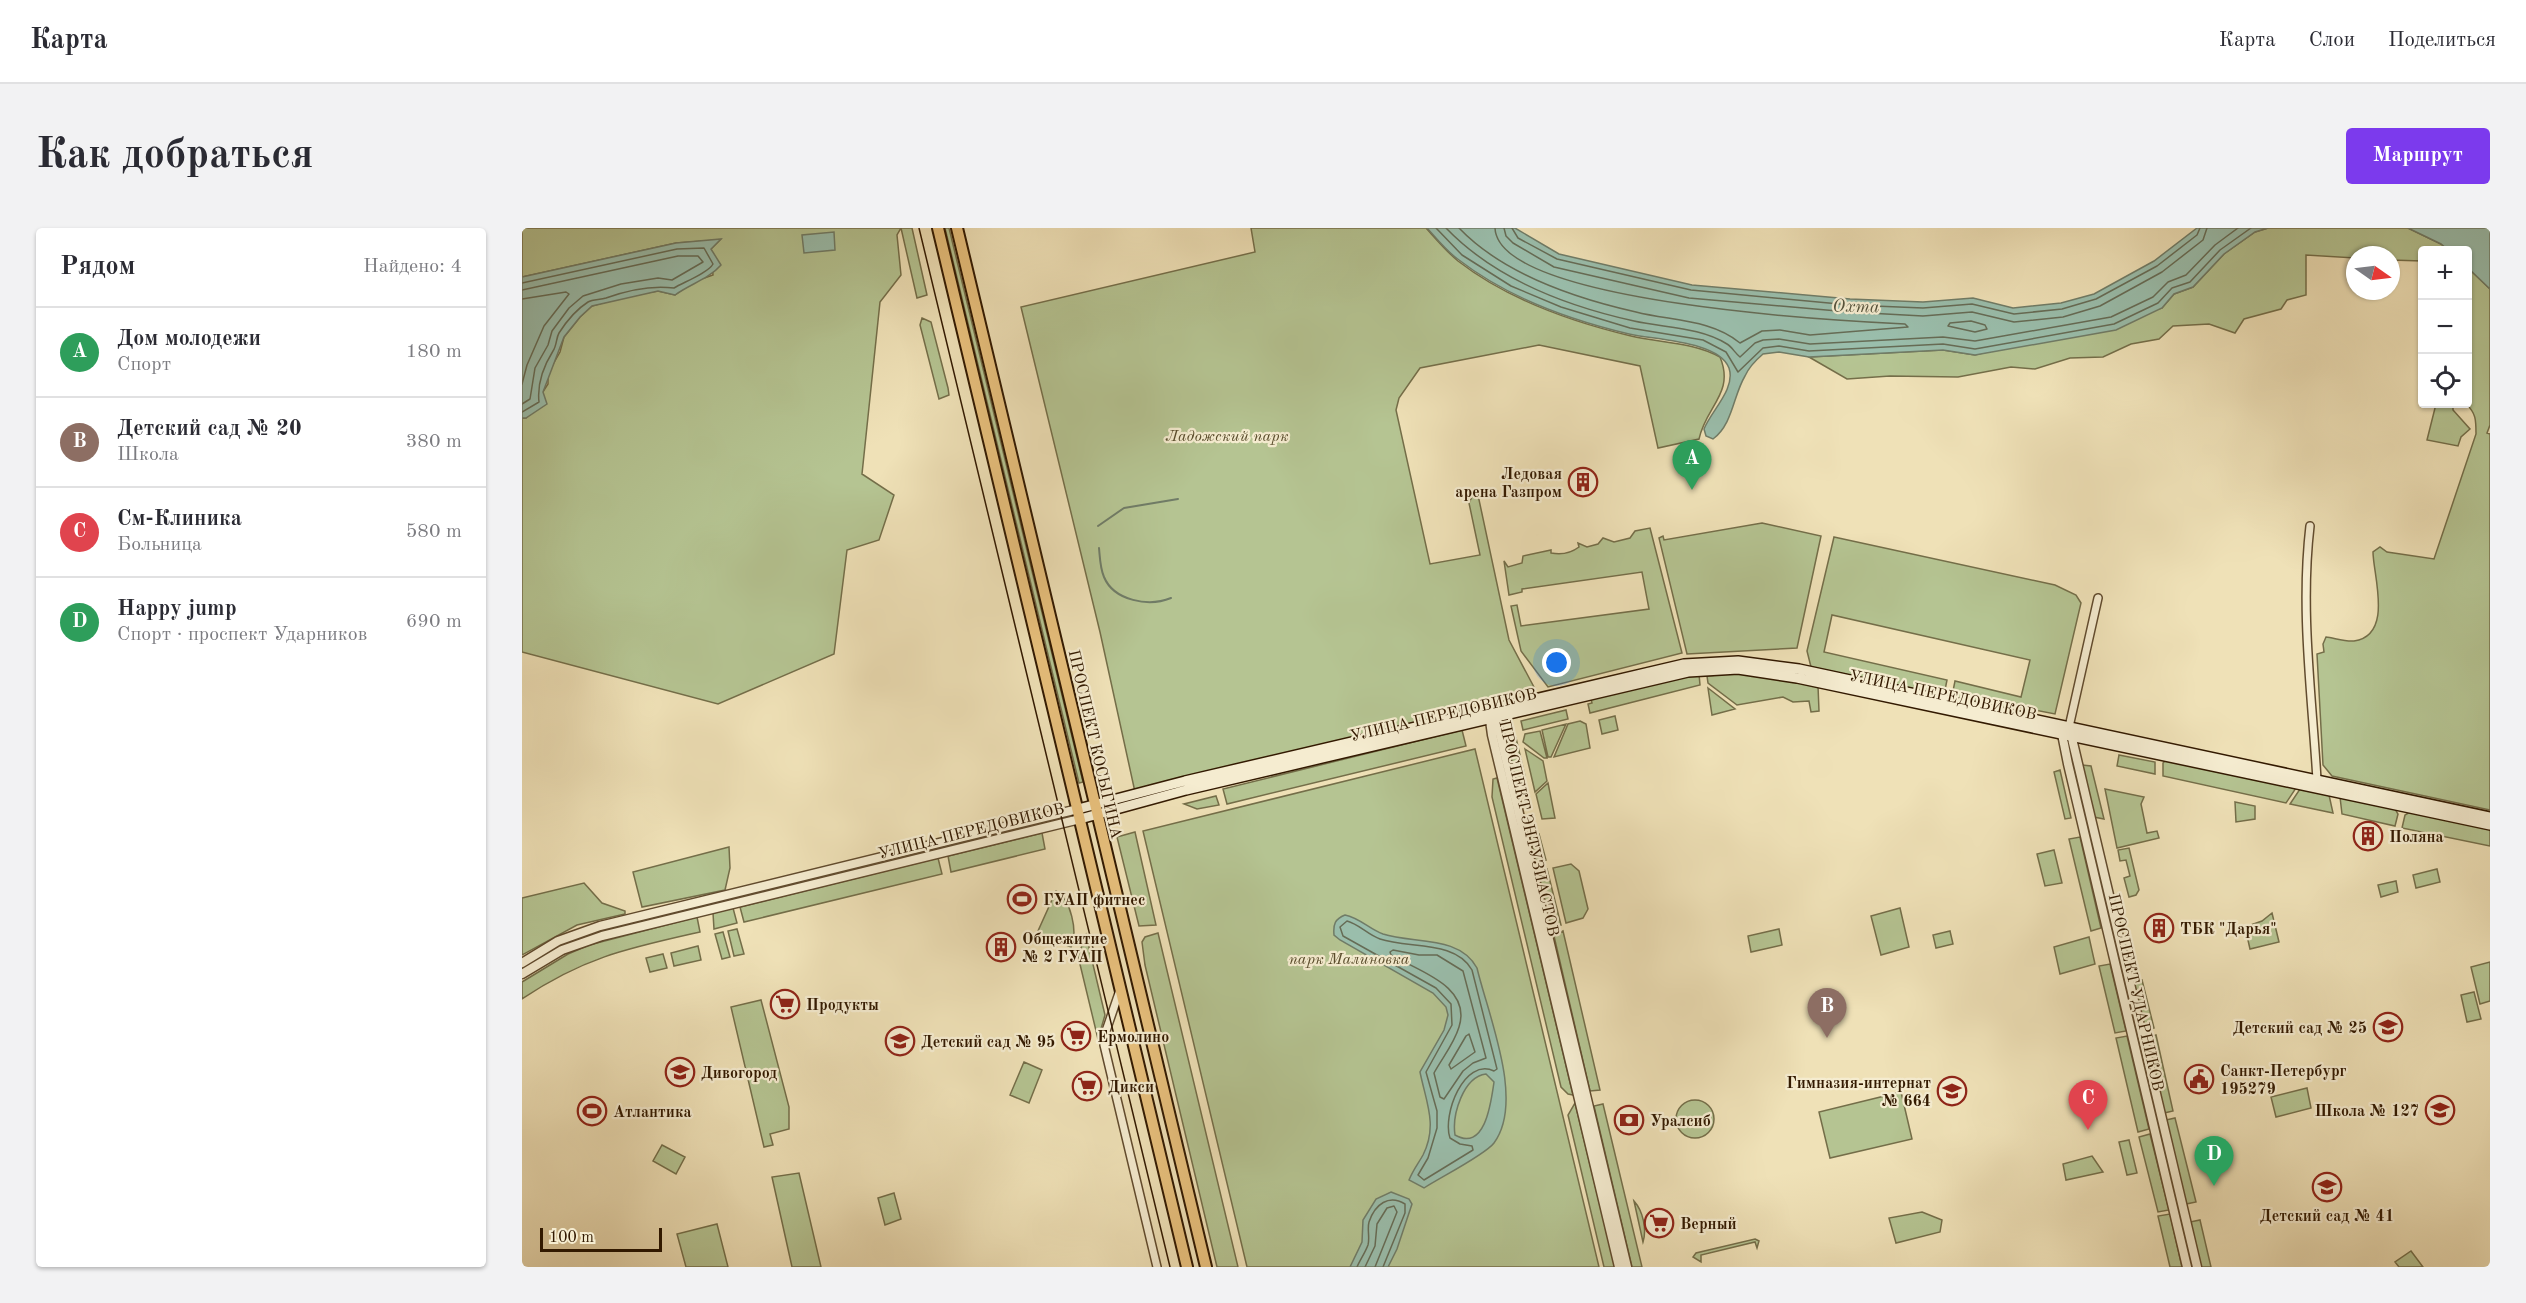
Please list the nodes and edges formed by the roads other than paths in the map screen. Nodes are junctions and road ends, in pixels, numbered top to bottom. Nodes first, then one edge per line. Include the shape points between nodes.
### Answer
1 (938, 228) edge
2 (957, 228) edge
3 (2310, 526) dead end
4 (2098, 598) dead end
5 (1491, 716) junction
6 (2067, 733) junction
7 (2317, 780) junction
8 (1096, 809) junction
9 (1079, 814) junction
10 (2490, 817) edge
11 (2490, 825) edge
12 (522, 963) edge
13 (522, 974) edge
14 (1121, 988) junction
15 (2136, 1031) junction
16 (1157, 1267) edge
17 (1186, 1267) edge
18 (1206, 1267) edge
19 (1619, 1267) edge
20 (1627, 1267) edge
21 (2187, 1267) edge
22 (2197, 1267) edge

1 - 9 main road, ПРОСПЕКТ КОСЫГИНА
2 - 8 main road, ПРОСПЕКТ КОСЫГИНА
3 - 7 street via 2305,603
4 - 6 street, ПРОСПЕКТ УДАРНИКОВ
5 - 6 main road, УЛИЦА ПЕРЕДОВИКОВ via 1687,664 1738,661 1799,669
5 - 8 main road, УЛИЦА ПЕРЕДОВИКОВ
5 - 19 street, ПРОСПЕКТ ЭНТУЗИАСТОВ
5 - 20 street, ПРОСПЕКТ ЭНТУЗИАСТОВ
6 - 7 main road, УЛИЦА ПЕРЕДОВИКОВ
6 - 11 main road, УЛИЦА ПЕРЕДОВИКОВ
6 - 15 street, ПРОСПЕКТ УДАРНИКОВ
7 - 10 main road, УЛИЦА ПЕРЕДОВИКОВ
8 - 9 main road, УЛИЦА ПЕРЕДОВИКОВ
8 - 18 main road, ПРОСПЕКТ КОСЫГИНА
9 - 12 street, УЛИЦА ПЕРЕДОВИКОВ via 600,926 558,941
9 - 13 street, УЛИЦА ПЕРЕДОВИКОВ via 602,936 562,950
9 - 14 main road, ПРОСПЕКТ КОСЫГИНА
14 - 16 street via 1104,1046
14 - 17 main road, ПРОСПЕКТ КОСЫГИНА
15 - 21 street, ПРОСПЕКТ УДАРНИКОВ
15 - 22 street, ПРОСПЕКТ УДАРНИКОВ

